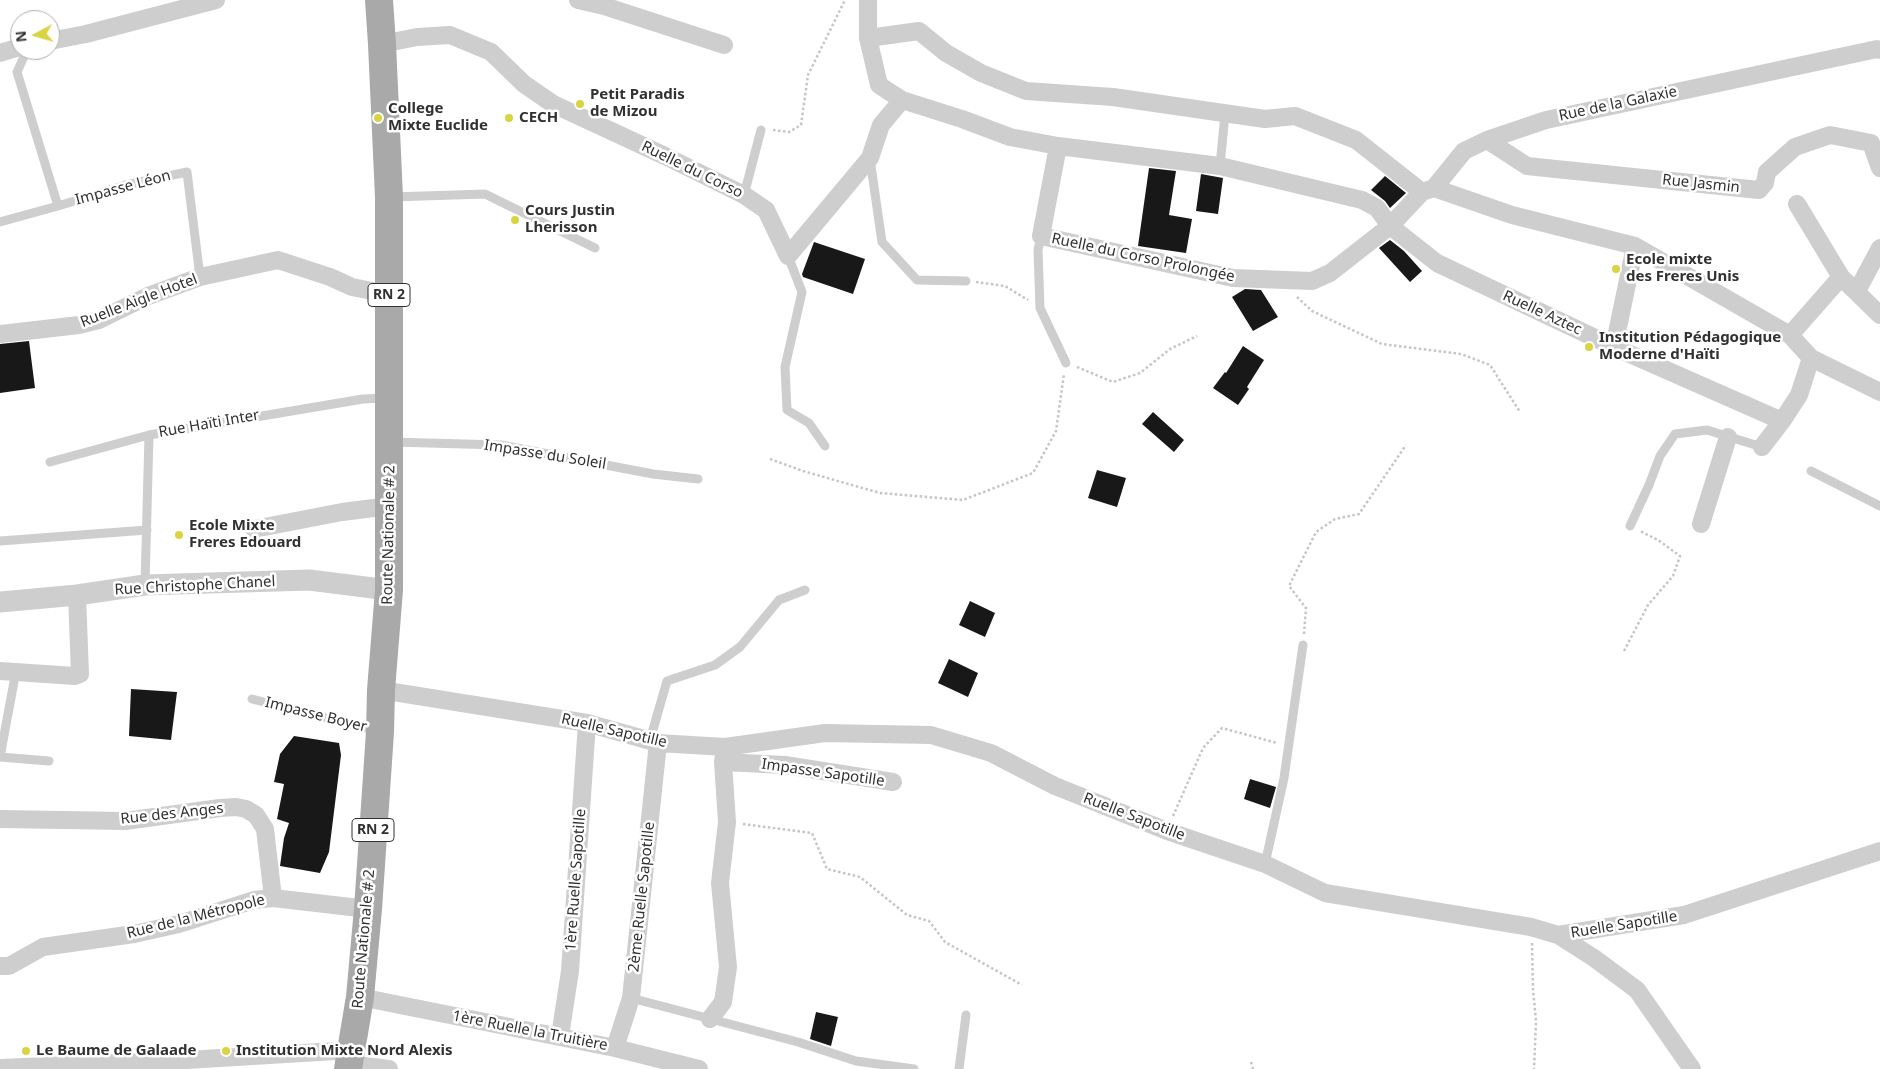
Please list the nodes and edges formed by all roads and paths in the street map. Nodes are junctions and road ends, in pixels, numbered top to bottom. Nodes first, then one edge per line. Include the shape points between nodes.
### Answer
1 (216, 0) edge
2 (379, 0) edge
3 (578, 0) edge
4 (846, 0) edge
5 (868, 0) edge
6 (868, 38) junction
7 (60, 39) edge
8 (382, 44) junction
9 (724, 45) dead end
10 (1880, 50) edge
11 (22, 60) edge
12 (902, 100) junction
13 (1225, 114) junction
14 (761, 130) joint
15 (1487, 140) junction
16 (1058, 146) junction
17 (870, 158) junction
18 (1220, 166) junction
19 (1880, 168) edge
20 (1428, 190) junction
21 (744, 195) junction
22 (389, 197) junction
23 (1797, 204) dead end
24 (58, 206) junction
25 (0, 222) edge
26 (1390, 226) junction
27 (1041, 236) junction
28 (1635, 246) junction
29 (595, 248) dead end
30 (1880, 248) edge
31 (788, 256) junction
32 (1841, 276) junction
33 (200, 277) junction
34 (966, 281) joint
35 (1278, 281) junction
36 (1857, 291) junction
37 (389, 299) junction
38 (1040, 308) junction
39 (1880, 315) edge
40 (0, 334) edge
41 (1790, 335) junction
42 (1197, 336) dead end
43 (1614, 347) junction
44 (1811, 358) junction
45 (1066, 363) junction
46 (1880, 392) edge
47 (390, 398) junction
48 (1520, 412) dead end
49 (1782, 421) junction
50 (149, 435) junction
51 (1728, 437) junction
52 (390, 442) junction
53 (1406, 445) dead end
54 (824, 446) dead end
55 (1762, 447) joint
56 (770, 459) dead end
57 (50, 462) dead end
58 (1811, 471) dead end
59 (698, 479) dead end
60 (390, 506) junction
61 (1880, 506) edge
62 (1701, 524) dead end
63 (1630, 526) joint
64 (254, 529) dead end
65 (147, 530) junction
66 (0, 541) edge
67 (145, 585) junction
68 (389, 590) junction
69 (804, 590) dead end
70 (77, 595) junction
71 (0, 602) edge
72 (1303, 645) joint
73 (1624, 651) dead end
74 (8, 671) edge
75 (381, 690) junction
76 (252, 699) dead end
77 (587, 723) junction
78 (380, 732) junction
79 (654, 742) junction
80 (1288, 746) junction
81 (724, 755) junction
82 (0, 757) edge
83 (49, 761) dead end
84 (893, 782) dead end
85 (0, 819) edge
86 (727, 822) junction
87 (1167, 831) junction
88 (1880, 851) edge
89 (1265, 864) junction
90 (272, 898) junction
91 (368, 909) junction
92 (1531, 927) junction
93 (1558, 936) junction
94 (0, 966) edge
95 (1022, 985) dead end
96 (360, 997) junction
97 (631, 998) junction
98 (966, 1015) dead end
99 (710, 1019) junction
100 (560, 1036) junction
101 (615, 1048) junction
102 (350, 1061) edge
103 (1251, 1062) dead end
104 (0, 1068) edge
105 (389, 1069) edge
106 (699, 1069) edge
107 (914, 1069) edge
108 (959, 1069) edge
109 (1253, 1069) edge
110 (1534, 1069) edge
111 (1692, 1069) edge

1 - 7 street
2 - 8 main road, Route Nationale # 2 / RN 2
3 - 9 street
4 - 14 path via 808,75 801,125 789,132
5 - 6 street
6 - 12 street via 879,86
6 - 13 street via 920,31 946,53 981,73 1026,91 1113,96
8 - 21 street, Ruelle du Corso via 450,35 491,52 524,84 553,104
8 - 22 main road, Route Nationale # 2 / RN 2
10 - 15 street, Rue de la Galaxie via 1546,120
11 - 24 lane, Impasse Léon via 17,72
12 - 16 street via 1010,137
12 - 17 street via 881,126
13 - 18 lane
13 - 20 street via 1265,119 1295,116 1356,140
14 - 21 lane
15 - 19 street, Rue Jasmin via 1528,166 1759,190 1765,184 1767,172 1795,147 1830,135 1871,143
15 - 20 street, Rue de la Galaxie via 1464,151
16 - 18 street
16 - 27 street, Ruelle du Corso Prolongée
17 - 31 street
17 - 34 lane via 882,242 917,280
18 - 26 street via 1362,200 1377,208
20 - 26 street, Rue de la Galaxie
20 - 28 street
21 - 31 street, Ruelle du Corso via 766,210
22 - 29 lane via 485,194
22 - 37 main road, Route Nationale # 2 / RN 2
23 - 32 street
24 - 25 lane
24 - 33 lane, Impasse Léon via 126,185 187,172
26 - 35 street, Ruelle du Corso Prolongée via 1330,272 1312,281
26 - 43 street, Ruelle Aztec via 1437,263
27 - 35 street, Ruelle du Corso Prolongée via 1233,278
27 - 38 lane via 1038,250
28 - 41 street
28 - 43 street
30 - 36 street
31 - 54 lane, Ruelle du Corso via 802,292 785,367 787,410 809,423
32 - 36 street
32 - 41 street
33 - 37 street, Ruelle Aigle Hotel via 278,260
33 - 40 street, Ruelle Aigle Hotel via 92,322
34 - 38 path via 1005,286
35 - 48 path via 1312,311 1382,344 1461,354 1490,365
36 - 39 street
37 - 47 main road, Route Nationale # 2 / RN 2
38 - 45 lane
41 - 44 street
42 - 45 path via 1170,349 1140,373 1113,382
43 - 49 street, Ruelle Aztec
44 - 46 street
44 - 49 street via 1798,395
45 - 56 path via 1056,431 1033,474 963,500 880,493
47 - 50 lane, Rue Haïti Inter via 363,399
47 - 52 main road, Route Nationale # 2 / RN 2
49 - 55 street
50 - 57 lane
50 - 65 lane, Rue Haïti Inter
51 - 55 lane
51 - 62 street
51 - 63 lane via 1707,430 1676,434 1660,456
52 - 59 lane, Impasse du Soleil via 501,446 653,474
52 - 60 main road, Route Nationale # 2 / RN 2
53 - 72 path via 1359,514 1335,519 1316,532 1289,586 1306,608
58 - 61 lane
60 - 64 street
60 - 68 main road, Route Nationale # 2 / RN 2
63 - 73 path via 1680,556 1673,576 1648,605
65 - 66 lane
65 - 67 lane, Rue Haïti Inter
67 - 68 street, Rue Christophe Chanel via 309,580
67 - 70 street, Rue Christophe Chanel
68 - 75 main road, Route Nationale # 2 / RN 2
69 - 79 lane via 779,600 740,646 715,665 667,681
70 - 71 street, Rue Christophe Chanel
70 - 74 street via 80,674
72 - 80 lane
74 - 82 lane
75 - 77 street, Ruelle Sapotille
75 - 78 main road, Route Nationale # 2 / RN 2
76 - 78 lane, Impasse Boyer
77 - 79 street, Ruelle Sapotille
77 - 100 street, 1ère Ruelle Sapotille via 570,971
78 - 91 main road, Route Nationale # 2 / RN 2
79 - 81 street, Ruelle Sapotille
79 - 97 street, 2ème Ruelle Sapotille
80 - 87 path via 1222,728 1203,748
80 - 89 lane
81 - 84 street, Impasse Sapotille
81 - 86 street
81 - 87 street, Ruelle Sapotille via 825,733 931,735 991,753 1055,786
82 - 83 lane
85 - 90 street, Rue des Anges via 125,821 220,808 246,809 256,815 265,829
86 - 95 path via 812,833 827,869 860,877 907,915 929,921 946,942
86 - 99 street via 720,884 728,967 723,1002
87 - 89 street, Ruelle Sapotille
88 - 93 street, Ruelle Sapotille via 1684,915
89 - 92 street, Ruelle Sapotille via 1325,893
90 - 91 street, Rue de la Métropole
90 - 94 street, Rue de la Métropole via 254,900 134,934 43,947 9,966
91 - 96 main road, Route Nationale # 2 / RN 2
92 - 93 street, Ruelle Sapotille
92 - 110 path via 1536,1021
93 - 111 street via 1637,990
96 - 100 street, 1ère Ruelle la Truitière
96 - 102 main road, Route Nationale # 2 / RN 2
97 - 99 lane
97 - 101 street, 2ème Ruelle Sapotille
98 - 108 lane
99 - 107 lane via 856,1061
100 - 101 street, 1ère Ruelle la Truitière
101 - 106 street, 1ère Ruelle la Truitière
102 - 104 street via 187,1060
102 - 105 street
103 - 109 path

